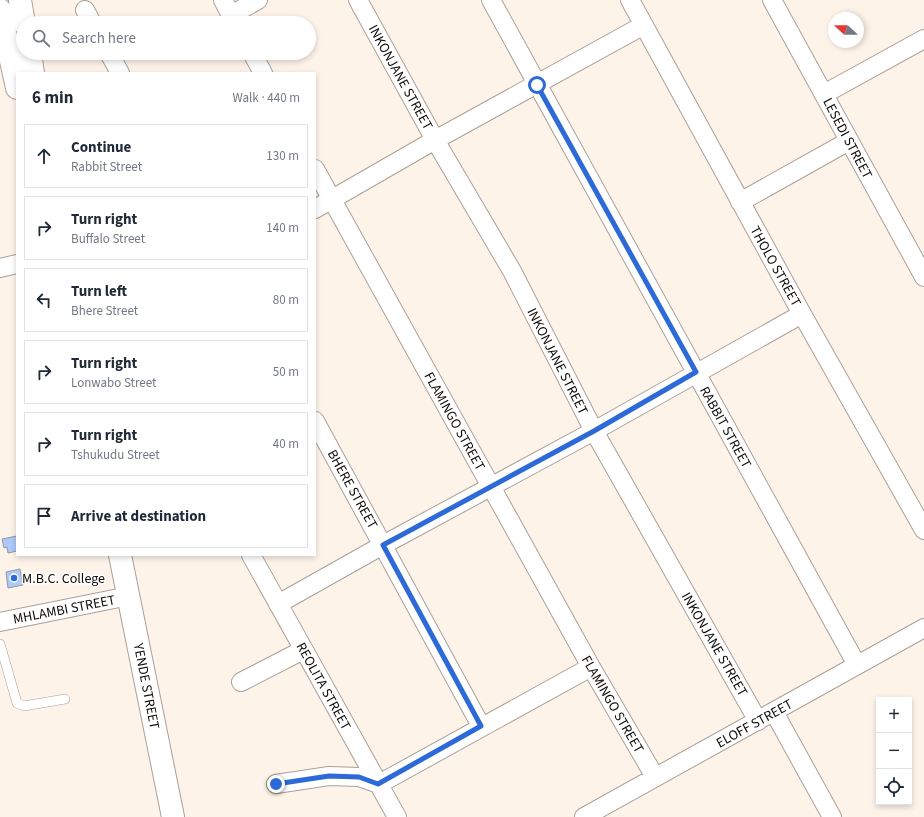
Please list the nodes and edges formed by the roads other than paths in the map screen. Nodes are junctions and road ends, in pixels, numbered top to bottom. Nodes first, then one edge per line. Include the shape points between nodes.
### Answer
1 (20, 0) edge
2 (258, 0) edge
3 (358, 0) edge
4 (491, 0) edge
5 (630, 0) edge
6 (772, 0) edge
7 (0, 10) edge
8 (230, 13) edge
9 (23, 16) edge
10 (644, 25) junction
11 (924, 39) edge
12 (16, 53) edge
13 (113, 60) edge
14 (256, 60) edge
15 (119, 72) edge
16 (262, 72) edge
17 (537, 85) junction
18 (824, 94) junction
19 (435, 140) junction
20 (849, 141) junction
21 (316, 171) edge
22 (332, 200) junction
23 (740, 202) junction
24 (316, 208) edge
25 (16, 264) edge
26 (0, 268) edge
27 (924, 277) edge
28 (802, 314) junction
29 (696, 372) junction
30 (316, 423) edge
31 (594, 431) junction
32 (492, 486) junction
33 (924, 530) edge
34 (383, 545) junction
35 (120, 556) edge
36 (252, 556) edge
37 (129, 596) junction
38 (278, 604) junction
39 (0, 622) edge
40 (924, 628) edge
41 (0, 644) edge
42 (303, 650) junction
43 (857, 665) junction
44 (591, 667) junction
45 (241, 682) dead end
46 (65, 699) dead end
47 (774, 712) junction
48 (758, 721) junction
49 (481, 726) junction
50 (655, 777) junction
51 (276, 784) dead end
52 (378, 784) junction
53 (173, 817) edge
54 (397, 817) edge
55 (584, 817) edge
56 (832, 817) edge

1 - 9 street
2 - 8 street
3 - 19 street, INKONJANE STREET
4 - 17 street, RABBIT STREET
5 - 10 street, THOLO STREET
6 - 18 street, LESEDI STREET
7 - 12 street
10 - 17 street
10 - 23 street, THOLO STREET
11 - 18 street
13 - 15 street
14 - 16 street
17 - 19 street
17 - 29 street, RABBIT STREET
18 - 20 street, LESEDI STREET
19 - 22 street
19 - 31 street, INKONJANE STREET via 512,271
20 - 23 street
20 - 27 street, LESEDI STREET
21 - 22 street, FLAMINGO STREET
22 - 24 street
22 - 32 street, FLAMINGO STREET
23 - 28 street, THOLO STREET
25 - 26 street
28 - 29 street
28 - 33 street, THOLO STREET
29 - 31 street
29 - 43 street, RABBIT STREET
30 - 34 street, BHERE STREET
31 - 32 street
31 - 48 street, INKONJANE STREET
32 - 34 street
32 - 44 street, FLAMINGO STREET
34 - 38 street
34 - 49 street, BHERE STREET
35 - 37 street, YENDE STREET
36 - 38 street, REOLITA STREET
37 - 39 street, MHLAMBI STREET
37 - 53 street, YENDE STREET
38 - 42 street, REOLITA STREET
40 - 43 street, ELOFF STREET
41 - 46 lane via 17,703 24,706
42 - 45 street
42 - 52 street, REOLITA STREET
43 - 47 street, ELOFF STREET
44 - 49 street
44 - 50 street, FLAMINGO STREET
47 - 48 street, ELOFF STREET
47 - 56 street
48 - 50 street, ELOFF STREET
49 - 52 street
50 - 55 street, ELOFF STREET
51 - 52 street via 329,776 359,777
52 - 54 street, REOLITA STREET

